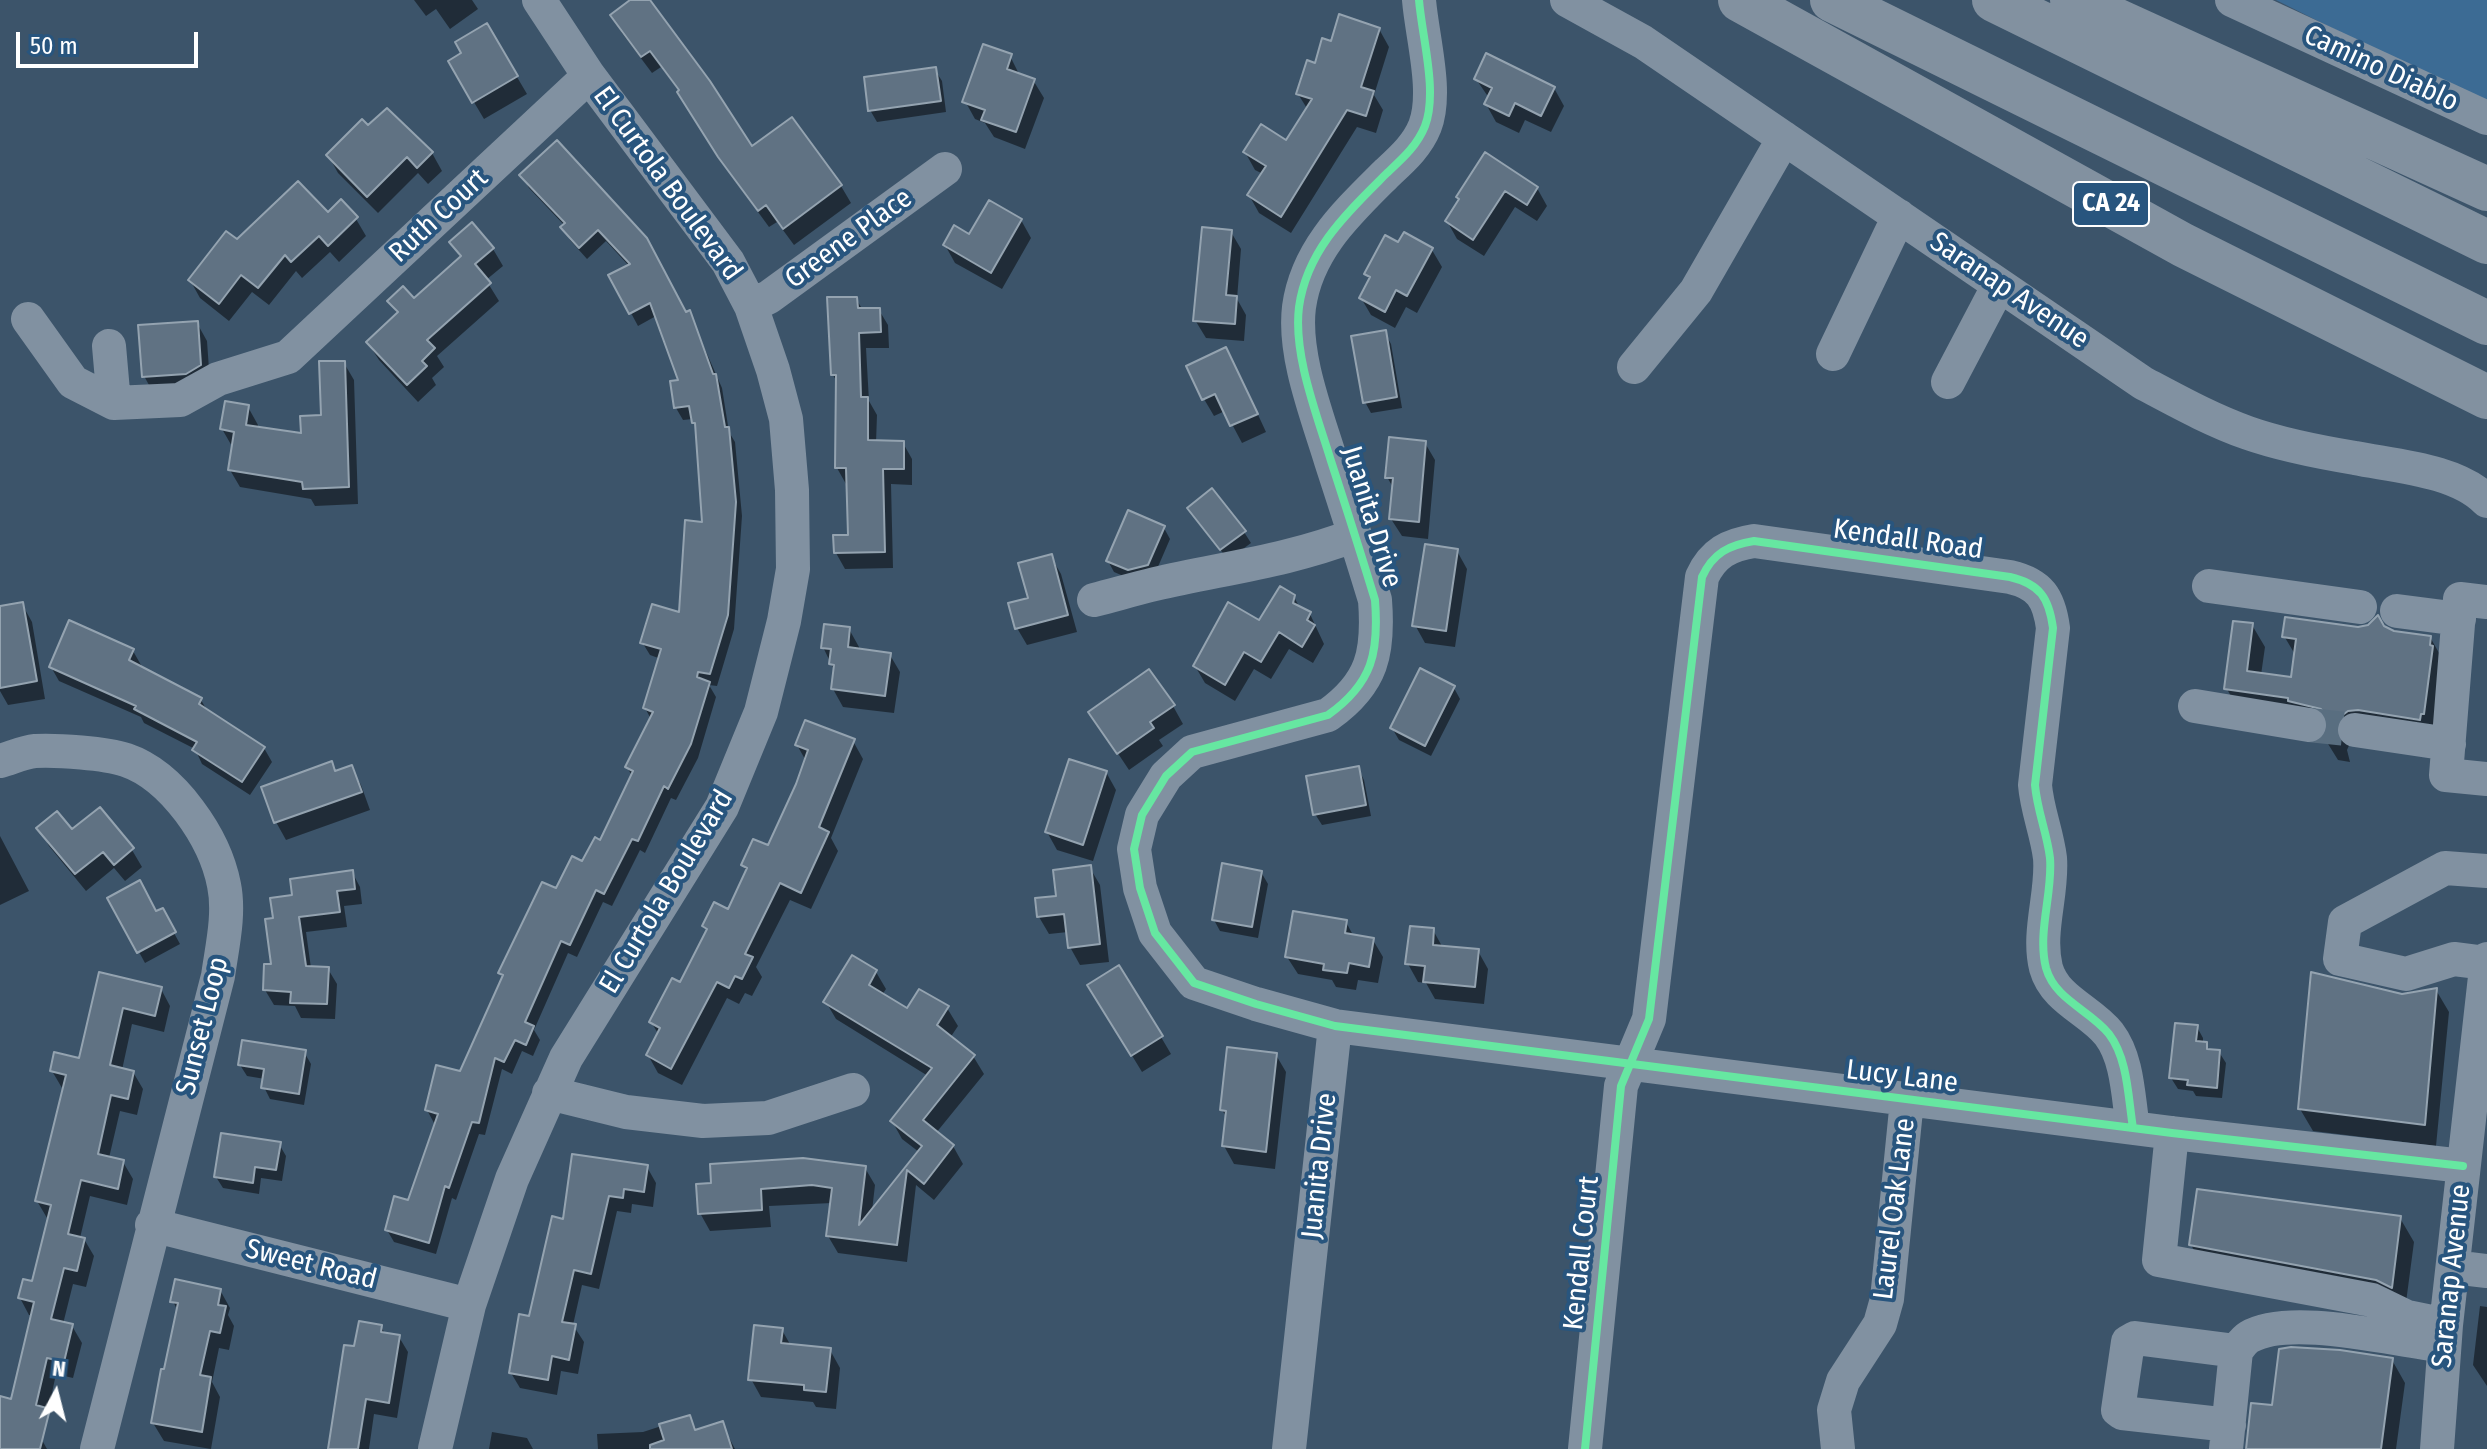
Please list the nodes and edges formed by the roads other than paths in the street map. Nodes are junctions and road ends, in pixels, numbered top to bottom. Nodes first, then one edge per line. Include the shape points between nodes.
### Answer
1 (539, 0) edge
2 (1419, 0) edge
3 (1567, 0) edge
4 (1740, 0) edge
5 (1832, 0) edge
6 (1994, 0) edge
7 (2072, 0) edge
8 (2129, 0) edge
9 (2232, 0) edge
10 (589, 76) junction
11 (2487, 118) edge
12 (1784, 138) junction
13 (2487, 158) edge
14 (945, 169) dead end
15 (2487, 189) edge
16 (1899, 216) junction
17 (2487, 242) edge
18 (1999, 285) junction
19 (751, 306) junction
20 (28, 319) dead end
21 (2487, 323) edge
22 (109, 346) dead end
23 (1833, 354) dead end
24 (1634, 367) dead end
25 (1948, 382) dead end
26 (2487, 397) edge
27 (114, 403) junction
28 (2487, 501) edge
29 (1355, 535) junction
30 (2209, 586) dead end
31 (1094, 600) dead end
32 (2360, 607) dead end
33 (2397, 611) dead end
34 (2473, 611) edge
35 (2195, 706) dead end
36 (2309, 725) tunnel mouth
37 (2355, 730) tunnel mouth
38 (2449, 744) junction
39 (0, 761) edge
40 (2487, 779) edge
41 (2487, 871) edge
42 (2487, 961) edge
43 (2485, 1006) edge
44 (1335, 1026) junction
45 (1631, 1064) junction
46 (2481, 1066) edge
47 (853, 1090) dead end
48 (549, 1093) junction
49 (1907, 1100) junction
50 (2133, 1128) junction
51 (2172, 1133) junction
52 (2463, 1166) junction
53 (152, 1225) junction
54 (2453, 1267) junction
55 (2487, 1271) edge
56 (469, 1305) junction
57 (2446, 1335) junction
58 (2236, 1351) junction
59 (2228, 1437) edge
60 (97, 1449) edge
61 (435, 1449) edge
62 (1289, 1449) edge
63 (1585, 1449) edge
64 (1838, 1449) edge
65 (2437, 1449) edge

1 - 10 street, El Curtola Boulevard
2 - 29 street, Juanita Drive via 1428,80 1425,125 1414,147 1337,222 1313,265 1299,307 1304,363
3 - 12 street, Saranap Avenue via 1643,42
4 - 26 highway, CA 24 via 2183,245
5 - 21 highway
6 - 17 highway
7 - 15 highway
8 - 13 highway
9 - 11 street, Camino Diablo
10 - 19 street, El Curtola Boulevard via 728,262
10 - 27 street, Ruth Court via 288,357 218,379 180,400
12 - 16 street, Saranap Avenue
12 - 24 street via 1696,291
14 - 19 street, Greene Place
16 - 18 street, Saranap Avenue
16 - 23 street
18 - 25 street
18 - 28 street, Saranap Avenue via 2181,404 2249,433 2429,472
19 - 48 street, El Curtola Boulevard via 786,419 792,490 793,569 769,682 722,807
20 - 27 street via 73,382
22 - 27 street
29 - 31 street via 1271,561
29 - 44 street, Juanita Drive via 1375,600 1377,630 1362,684 1328,715 1192,752 1166,776 1142,815 1134,849 1155,933 1194,983
30 - 32 street
33 - 34 street
34 - 38 street
35 - 36 street
37 - 38 street
38 - 40 street via 2446,775
39 - 53 street, Sunset Loop via 33,751 126,760 158,777 190,812 213,849 225,887 225,931
41 - 42 street via 2445,868 2345,922 2340,959 2406,974 2454,959
42 - 43 street, Saranap Avenue
43 - 46 street, Saranap Avenue
44 - 45 street, Lucy Lane
44 - 62 street, Juanita Drive
45 - 49 street, Lucy Lane
45 - 50 street, Kendall Road via 1649,1019 1702,577 1720,551 1754,541 2010,577 2027,581 2041,593 2053,628 2035,785 2050,857 2047,969 2055,986 2107,1031 2121,1053
45 - 63 street, Kendall Court via 1621,1086
46 - 52 street, Saranap Avenue
47 - 48 street via 768,1118 703,1121 626,1112
48 - 56 street, El Curtola Boulevard via 512,1179
49 - 50 street, Lucy Lane
49 - 64 street, Laurel Oak Lane via 1887,1299 1880,1324 1843,1381 1834,1410
50 - 51 street, Lucy Lane
51 - 52 street, Lucy Lane
51 - 57 street via 2159,1260 2372,1300
52 - 54 street, Saranap Avenue
53 - 56 street, Sweet Road
53 - 60 street, Sunset Loop
54 - 55 street
54 - 57 street, Saranap Avenue
56 - 61 street, El Curtola Boulevard
57 - 58 street via 2293,1327 2246,1338
57 - 65 street, Saranap Avenue
58 - 59 street
58 - 59 street via 2131,1339 2117,1406 2122,1413

